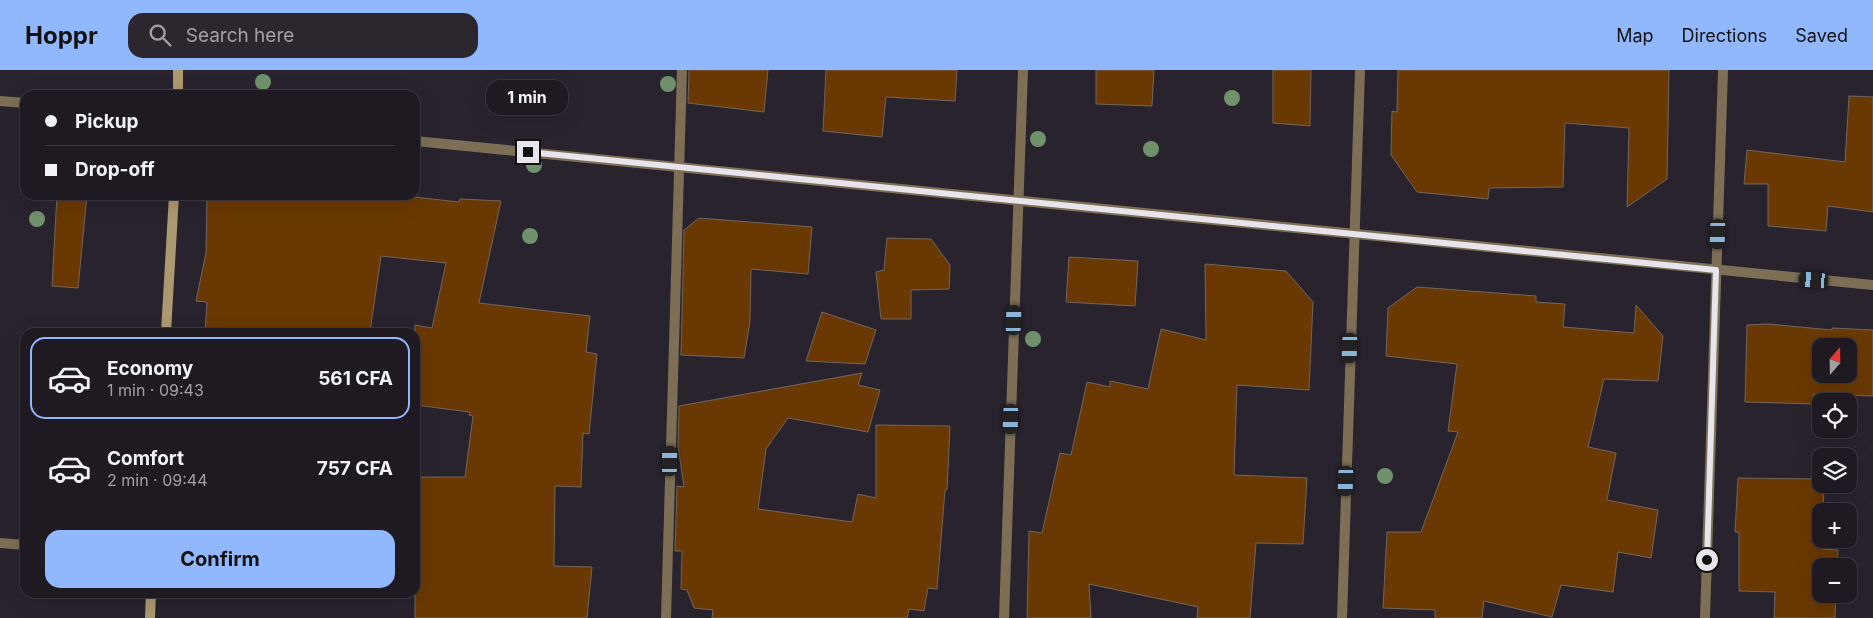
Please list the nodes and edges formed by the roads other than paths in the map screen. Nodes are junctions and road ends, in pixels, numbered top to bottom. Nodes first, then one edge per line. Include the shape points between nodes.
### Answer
1 (178, 70) edge
2 (682, 70) edge
3 (1022, 70) edge
4 (1360, 70) edge
5 (1723, 70) edge
6 (178, 90) edge
7 (0, 100) edge
8 (20, 102) edge
9 (420, 141) edge
10 (679, 167) junction
11 (174, 200) edge
12 (1018, 201) junction
13 (1354, 235) junction
14 (1716, 270) junction
15 (1873, 285) edge
16 (166, 328) edge
17 (0, 543) edge
18 (20, 545) edge
19 (151, 598) edge
20 (150, 618) edge
21 (666, 618) edge
22 (1004, 618) edge
23 (1342, 618) edge
24 (1705, 618) edge

1 - 6 street
2 - 10 street
3 - 12 street
4 - 13 street
5 - 14 street
7 - 8 street
9 - 10 street
10 - 12 street
10 - 21 street
11 - 16 street
12 - 13 street
12 - 22 street
13 - 14 street
13 - 23 street
14 - 15 street
14 - 24 street
17 - 18 street
19 - 20 street

